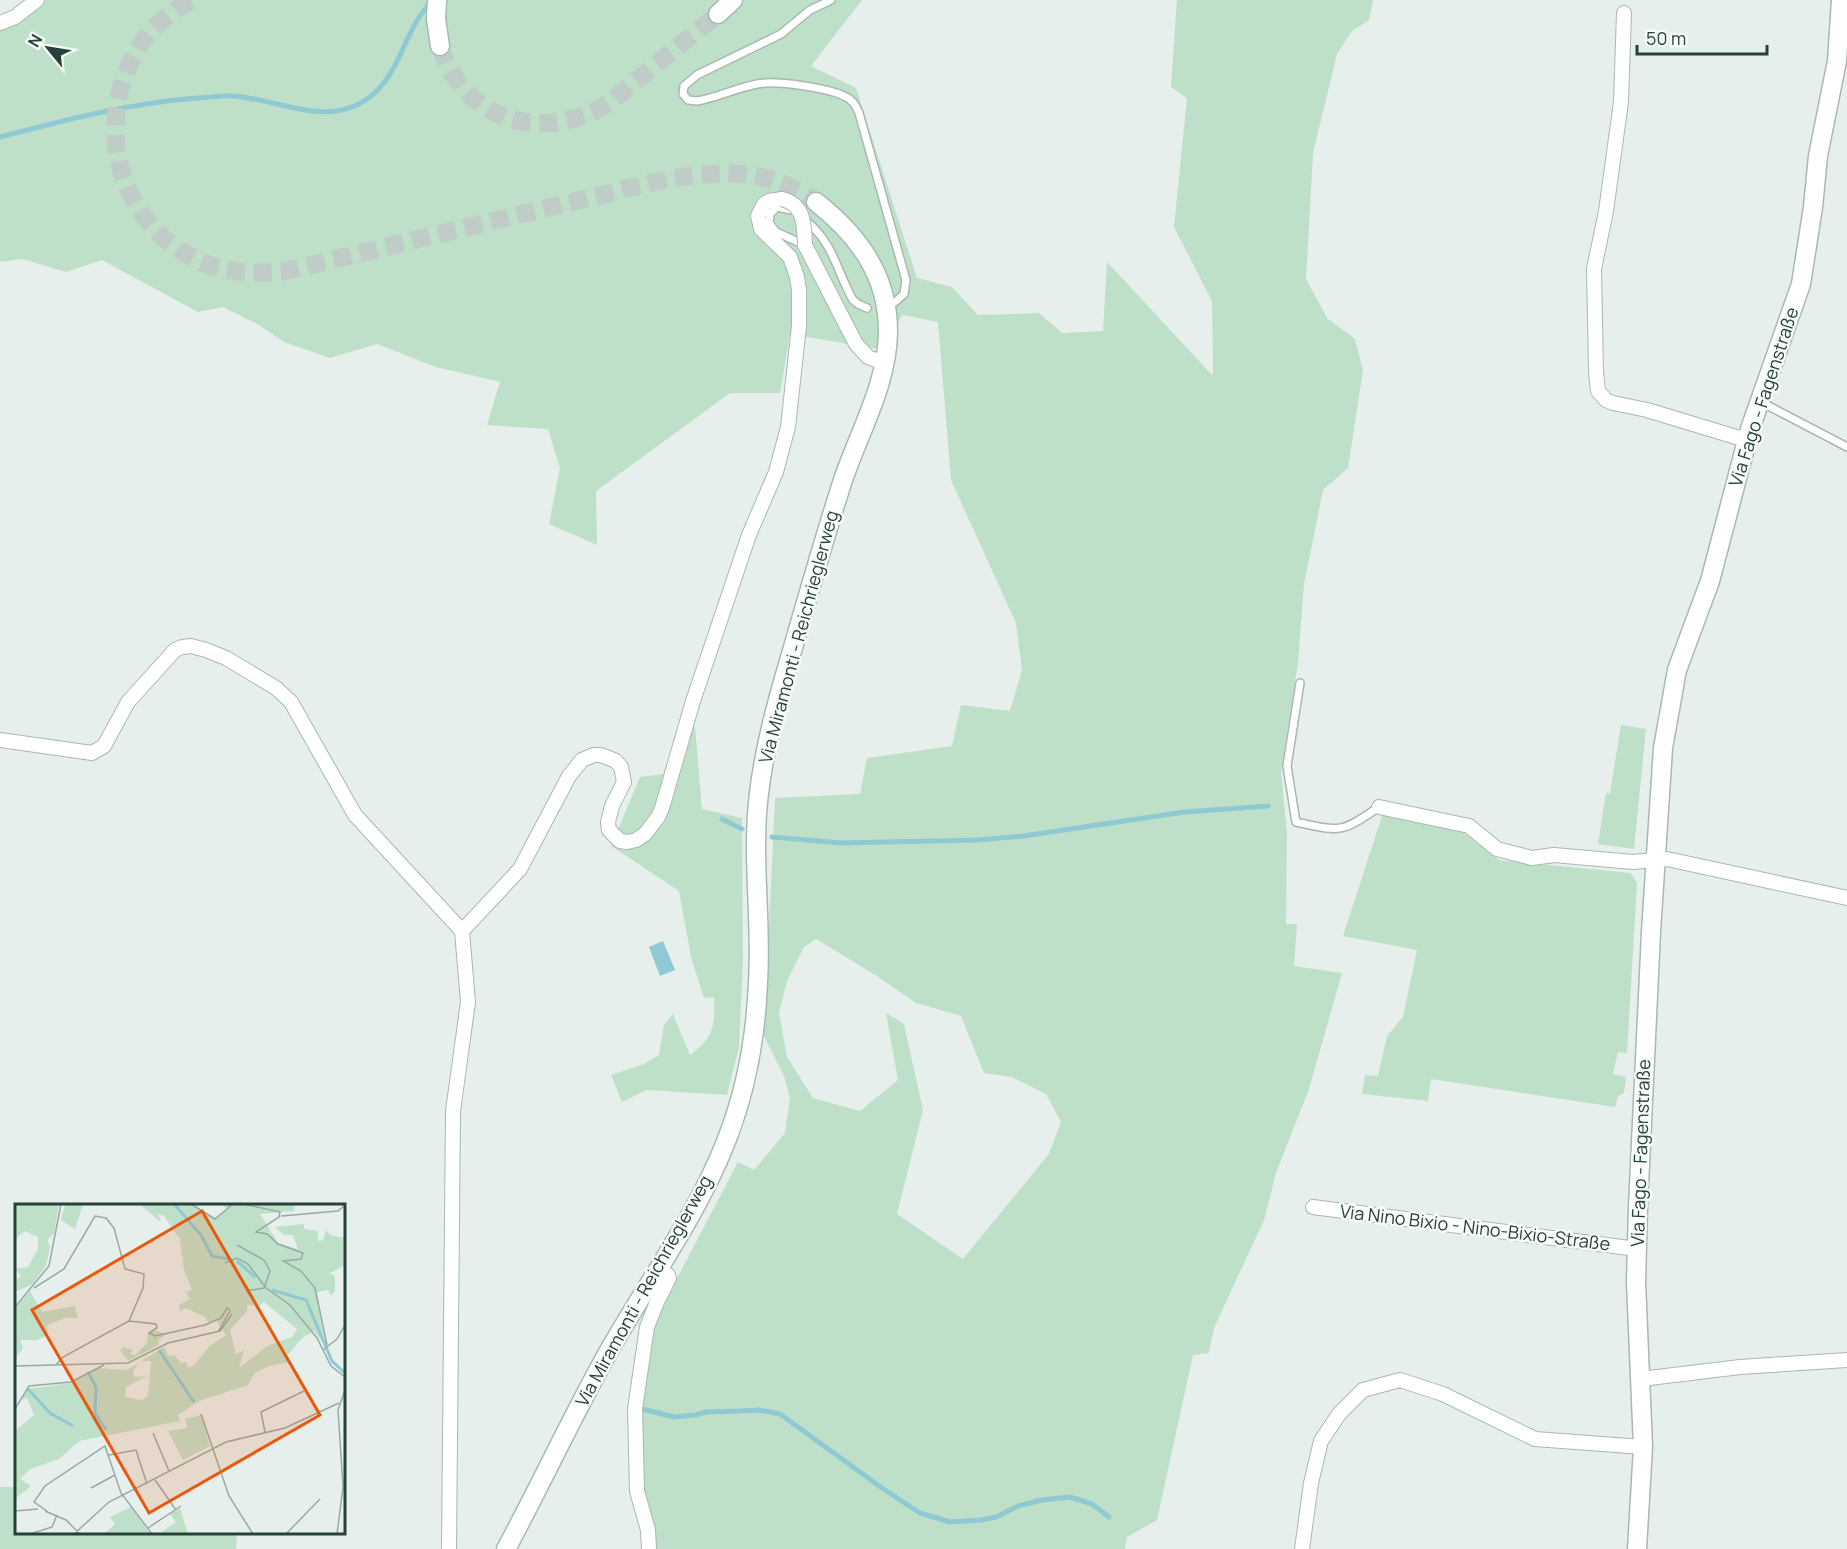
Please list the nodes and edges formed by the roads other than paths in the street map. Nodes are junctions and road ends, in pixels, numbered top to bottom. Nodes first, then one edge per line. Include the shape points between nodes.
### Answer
1 (37, 0) edge
2 (437, 0) edge
3 (733, 0) edge
4 (831, 0) edge
5 (1841, 0) edge
6 (1624, 13) dead end
7 (718, 14) tunnel mouth
8 (0, 23) edge
9 (440, 46) tunnel mouth
10 (816, 202) tunnel mouth
11 (805, 245) junction
12 (896, 302) dead end
13 (867, 308) dead end
14 (884, 363) junction
15 (1759, 401) junction
16 (1746, 440) junction
17 (1847, 447) edge
18 (1300, 683) dead end
19 (0, 740) edge
20 (1379, 807) joint
21 (1657, 859) junction
22 (1847, 898) edge
23 (462, 931) junction
24 (1313, 1207) dead end
25 (1637, 1249) junction
26 (660, 1269) junction
27 (1847, 1360) edge
28 (1641, 1379) junction
29 (1643, 1447) junction
30 (449, 1549) edge
31 (506, 1549) edge
32 (649, 1549) edge
33 (1302, 1549) edge
34 (1636, 1549) edge

1 - 8 street
2 - 9 street
3 - 7 street
4 - 12 lane via 781,34 697,75 684,86 683,94 688,100 697,101 753,85 776,83 831,91 852,101 859,113 906,280 904,294
5 - 15 street, Via Fago - Fagenstraße via 1837,61 1818,156 1801,284
6 - 16 street via 1621,102 1594,269 1598,391 1613,403
10 - 14 street, Via Miramonti - Reichrieglerweg via 851,233 880,283 887,316
11 - 13 lane via 771,228 769,217 773,209 788,208 812,226 828,246 853,300
11 - 14 street via 856,344 868,357
11 - 23 street, bridge via 800,208 782,199 764,204 758,216 761,229 790,257 799,290 788,427 776,472 749,535 693,701 658,817 636,840 620,840 609,830 608,822 624,783 621,767 601,755 582,760 520,869
14 - 26 street, Via Miramonti - Reichrieglerweg via 843,480 765,755 755,847 759,980 740,1100 694,1210
15 - 16 street, Via Fago - Fagenstraße
15 - 17 lane
16 - 21 street, Via Fago - Fagenstraße via 1713,571 1677,670 1663,748
18 - 20 lane via 1287,766 1296,822 1333,830 1352,826
19 - 23 street via 98,751 128,702 169,655 191,646 226,658 291,702 355,815
20 - 21 street via 1469,826 1497,849 1532,858 1554,855 1633,862
21 - 22 street
21 - 25 street, Via Fago - Fagenstraße
23 - 30 street via 468,1002 453,1111
24 - 25 street, Via Nino Bixio - Nino-Bixio-Straße
25 - 28 street, Via Fago - Fagenstraße
26 - 31 street, Via Miramonti - Reichrieglerweg via 611,1348
26 - 32 street via 669,1278 647,1327 635,1409 637,1491
27 - 28 street
28 - 29 street, Via Fago - Fagenstraße
29 - 33 street via 1536,1439 1443,1394 1400,1380 1363,1390 1339,1414 1321,1441
29 - 34 street, Via Fago - Fagenstraße

